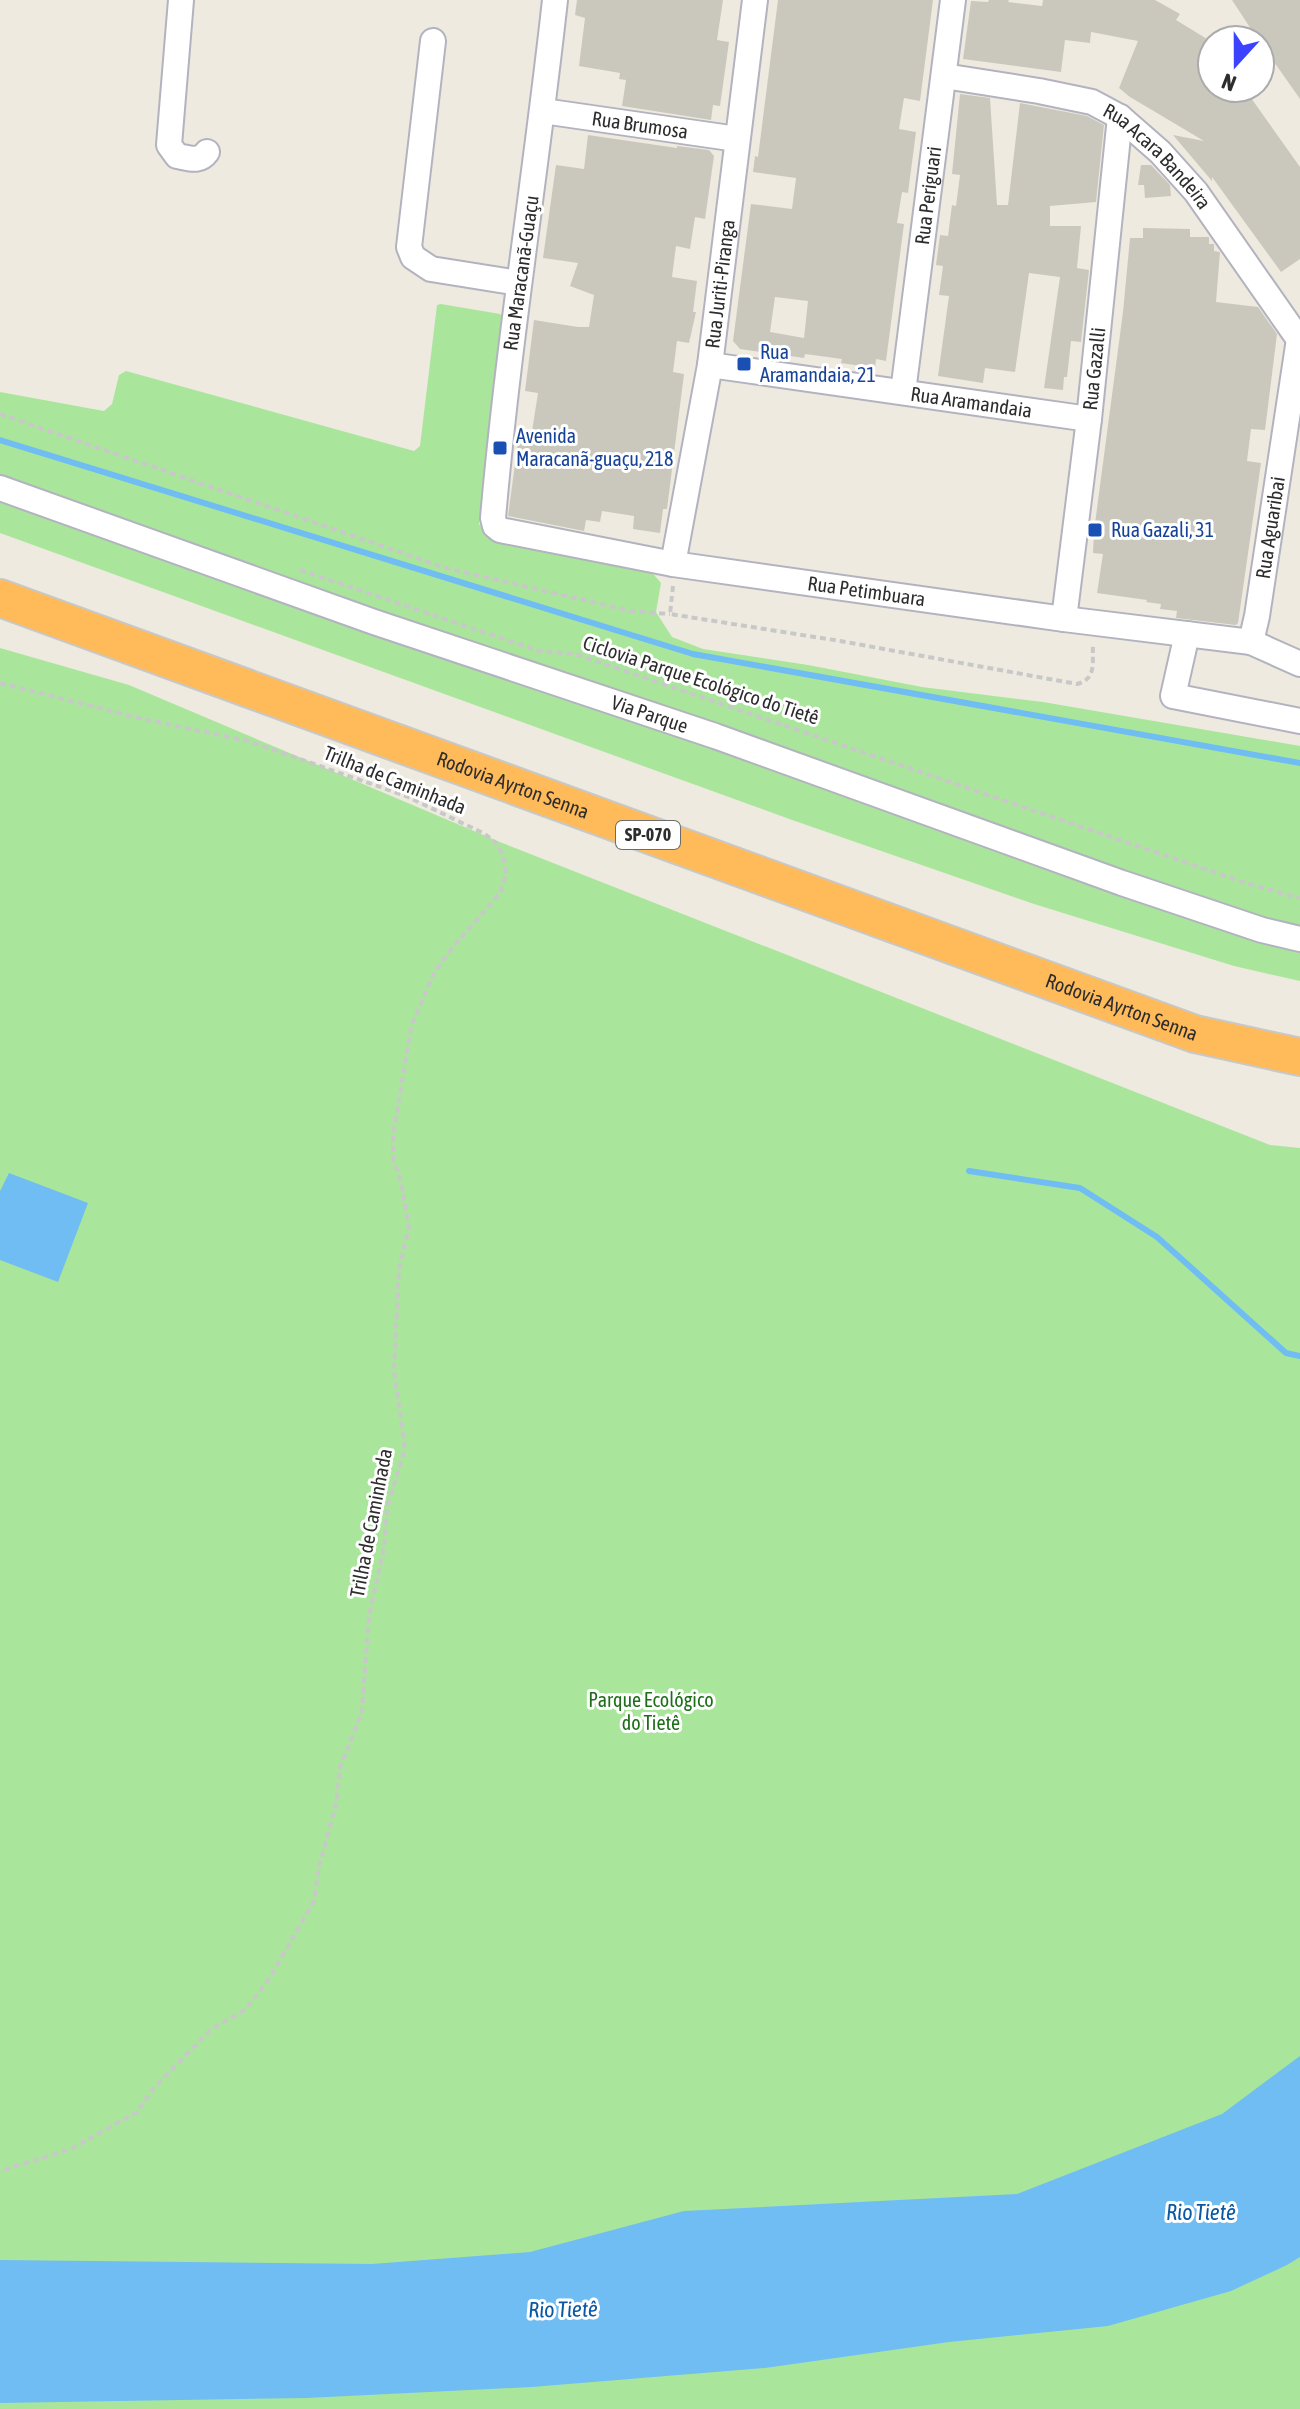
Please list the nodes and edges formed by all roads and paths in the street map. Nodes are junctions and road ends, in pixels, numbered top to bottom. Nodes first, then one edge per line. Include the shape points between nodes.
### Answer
1 (181, 0) edge
2 (555, 0) edge
3 (755, 0) edge
4 (953, 0) edge
5 (433, 41) dead end
6 (944, 76) junction
7 (543, 111) junction
8 (1120, 117) junction
9 (737, 139) junction
10 (207, 152) dead end
11 (519, 283) junction
12 (1300, 340) edge
13 (710, 365) junction
14 (903, 392) junction
15 (0, 414) edge
16 (1089, 419) junction
17 (0, 488) edge
18 (513, 533) joint
19 (673, 564) junction
20 (288, 566) dead end
21 (0, 598) edge
22 (670, 614) junction
23 (1064, 619) junction
24 (1094, 622) junction
25 (1187, 634) junction
26 (1251, 642) junction
27 (1300, 664) edge
28 (0, 683) edge
29 (1300, 721) edge
30 (1300, 898) edge
31 (1300, 939) edge
32 (1300, 1057) edge
33 (0, 2171) edge

1 - 10 street via 169,145 177,156 196,160
2 - 7 street, Rua Maracanã-Guaçu
3 - 9 street, Rua Juriti-Piranga
4 - 6 street, Rua Periguari
5 - 11 street via 409,247 413,257 431,269
6 - 8 street, Rua Acara Bandeira via 1092,102
6 - 14 street, Rua Periguari
7 - 9 street, Rua Brumosa
7 - 11 street, Rua Maracanã-Guaçu
8 - 12 street, Rua Acara Bandeira via 1196,192
8 - 16 street, Rua Gazalli
9 - 13 street, Rua Juriti-Piranga
11 - 18 street, Rua Maracanã-Guaçu via 493,518 495,526
12 - 26 street, Rua Aguaribai
13 - 14 street, Rua Aramandaia
13 - 19 street, Rua Juriti-Piranga
14 - 16 street, Rua Aramandaia
15 - 22 path via 446,568 631,611
16 - 23 street, Rua Gazalli
17 - 31 street, Via Parque via 1122,883
18 - 19 street, Rua Petimbuara
19 - 22 path
19 - 23 street, Rua Petimbuara
20 - 30 path, Ciclovia Parque Ecológico do Tietê via 539,651 575,654
21 - 32 highway, Rodovia Ayrton Senna / SP-070 via 1195,1034
22 - 24 path via 1077,684 1092,674
23 - 24 street, Rua Petimbuara
24 - 25 street, Rua Petimbuara
25 - 26 street, Rua Petimbuara
25 - 29 street via 1173,696
26 - 27 street
28 - 33 path, Trilha de Caminhada via 248,741 406,796 485,834 498,845 506,874 501,891 434,973 411,1027 393,1136 393,1160 409,1227 399,1268 394,1371 405,1449 387,1507 369,1616 362,1711 340,1768 314,1901 246,2009 210,2030 137,2112 71,2149

